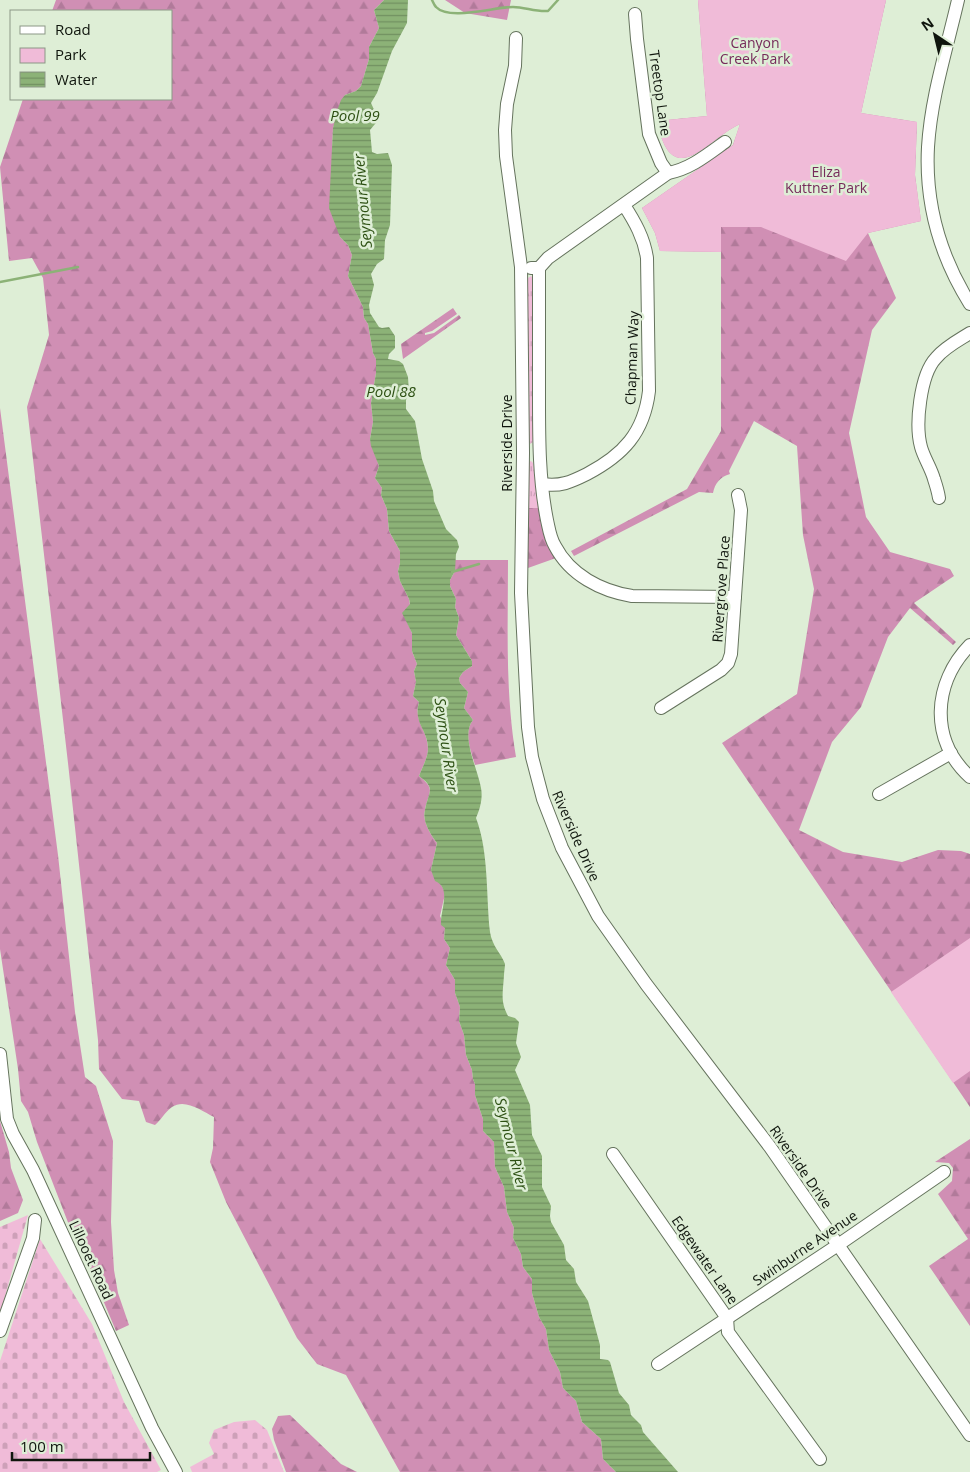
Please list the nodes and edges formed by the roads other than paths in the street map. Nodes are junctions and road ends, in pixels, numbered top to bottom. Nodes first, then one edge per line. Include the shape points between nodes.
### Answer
1 (958, 0) edge
2 (635, 14) dead end
3 (516, 38) dead end
4 (725, 142) dead end
5 (668, 173) junction
6 (624, 205) junction
7 (521, 268) junction
8 (540, 268) junction
9 (969, 298) edge
10 (970, 333) edge
11 (523, 453) junction
12 (539, 453) junction
13 (542, 484) junction
14 (738, 495) dead end
15 (939, 498) dead end
16 (735, 597) junction
17 (970, 645) edge
18 (660, 708) dead end
19 (950, 753) junction
20 (970, 777) edge
21 (879, 794) dead end
22 (0, 1054) edge
23 (613, 1154) dead end
24 (944, 1172) dead end
25 (35, 1220) dead end
26 (838, 1245) junction
27 (727, 1318) junction
28 (0, 1331) edge
29 (658, 1364) dead end
30 (970, 1436) edge
31 (820, 1459) dead end
32 (176, 1472) edge

1 - 9 street via 934,107 928,146 929,181 936,230 949,264
2 - 5 street, Treetop Lane via 649,134
3 - 7 street, Riverside Drive via 505,130
4 - 5 street via 690,166
5 - 6 street
6 - 8 street via 548,258
6 - 13 street, Chapman Way via 639,230 647,258 647,409 620,453 567,484
7 - 8 street
7 - 11 street, Riverside Drive
8 - 12 street
10 - 15 street via 934,359 928,371 919,414 921,448
11 - 12 street
11 - 26 street, Riverside Drive via 521,593 528,727 538,783 550,821 598,916
12 - 13 street
13 - 16 street via 554,545 571,567 602,588 632,596
14 - 16 street, Rivergrove Place via 741,510
16 - 18 street, Rivergrove Place via 728,663
17 - 19 street via 950,671 941,701 942,730
19 - 20 street
19 - 21 street
22 - 32 street, Lillooet Road via 7,1119 13,1134 152,1428
23 - 27 street, Edgewater Lane
24 - 26 street, Swinburne Avenue
25 - 28 street via 33,1238
26 - 27 street, Swinburne Avenue
26 - 30 street, Riverside Drive
27 - 29 street, Swinburne Avenue
27 - 31 street, Edgewater Lane via 728,1332

